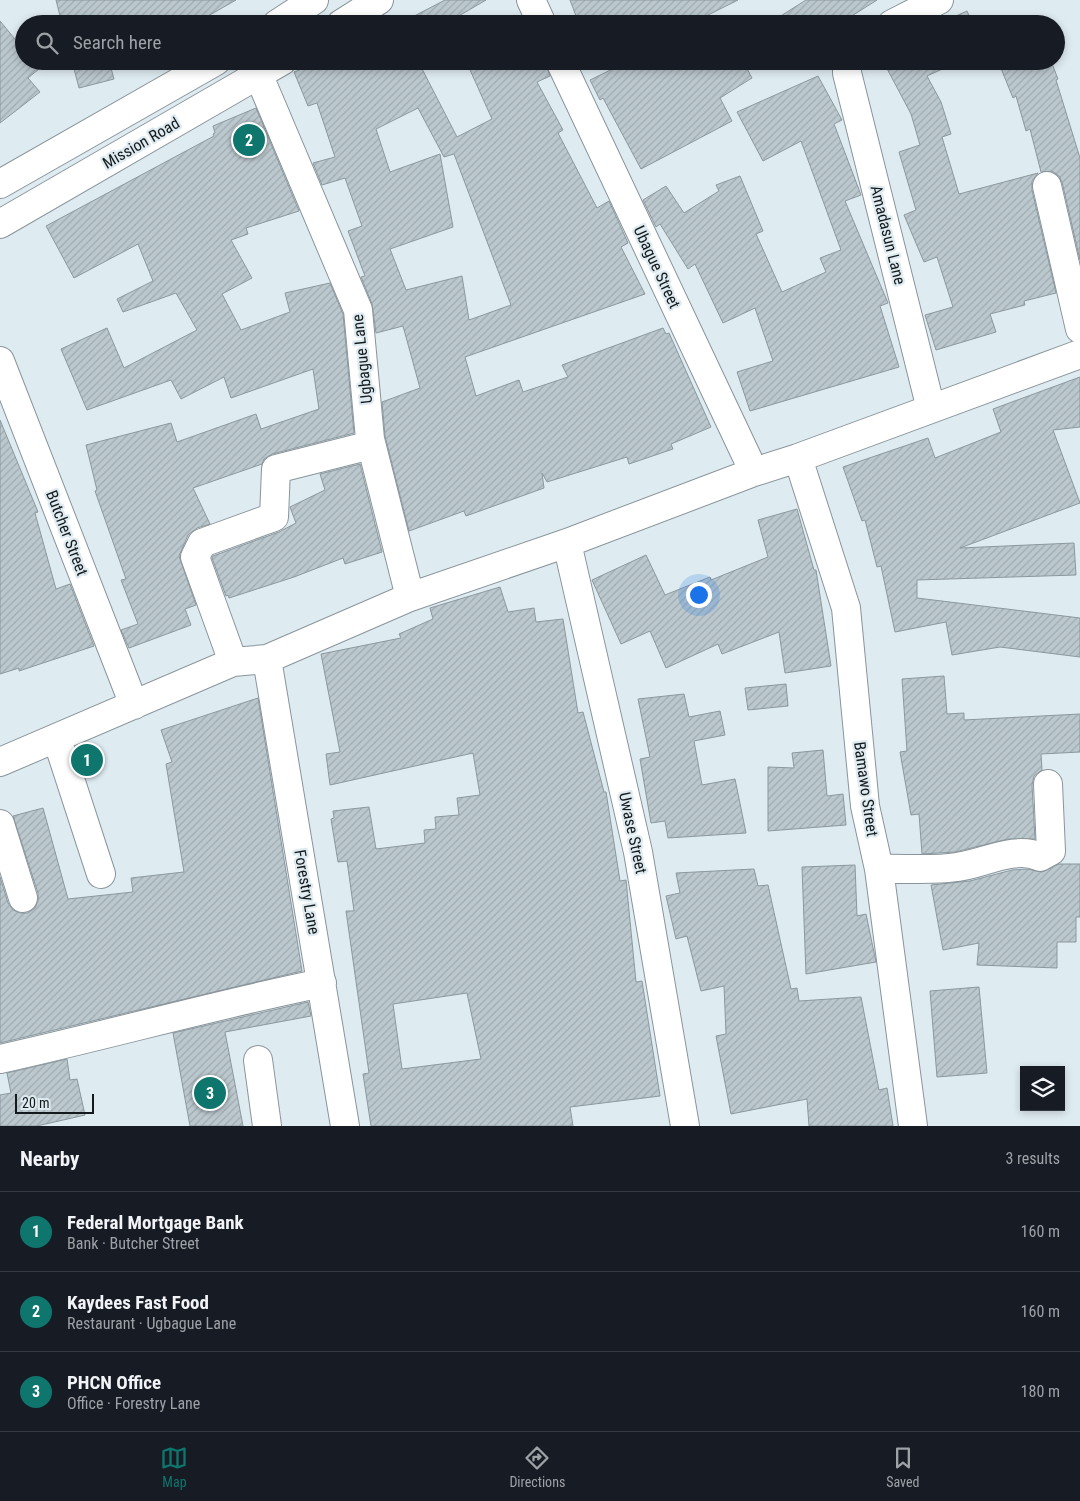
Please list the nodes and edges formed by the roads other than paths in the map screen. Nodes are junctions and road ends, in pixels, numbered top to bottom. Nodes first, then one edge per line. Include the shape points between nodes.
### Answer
1 (314, 0) edge
2 (379, 0) edge
3 (531, 0) edge
4 (939, 0) edge
5 (291, 15) edge
6 (355, 15) edge
7 (538, 15) edge
8 (910, 15) edge
9 (200, 70) edge
10 (268, 70) edge
11 (564, 70) edge
12 (848, 70) edge
13 (258, 76) junction
14 (0, 184) edge
15 (1047, 186) dead end
16 (0, 224) edge
17 (1080, 330) edge
18 (1080, 354) edge
19 (0, 361) edge
20 (931, 409) junction
21 (371, 445) junction
22 (798, 458) junction
23 (754, 472) junction
24 (567, 543) junction
25 (410, 597) junction
26 (267, 659) junction
27 (233, 662) junction
28 (134, 705) junction
29 (57, 739) junction
30 (0, 762) edge
31 (1048, 784) dead end
32 (0, 824) edge
33 (879, 868) junction
34 (101, 874) dead end
35 (23, 898) dead end
36 (322, 982) junction
37 (0, 1059) edge
38 (258, 1060) dead end
39 (267, 1126) edge
40 (345, 1126) edge
41 (685, 1126) edge
42 (913, 1126) edge

1 - 5 street
2 - 6 street
3 - 7 street
4 - 8 street
9 - 14 street, Mission Road
10 - 13 street, Mission Road
11 - 23 street, Ubague Street
12 - 20 street, Amadasun Lane
13 - 16 street, Mission Road
13 - 21 street, Ugbague Lane via 358,310
15 - 17 street
18 - 20 street
19 - 28 street, Butcher Street
20 - 22 street
21 - 25 street, Ugbague Lane
21 - 27 street via 276,469 274,517 202,543 195,557
22 - 23 street
22 - 33 street, Bamawo Street via 846,608 865,806
23 - 24 street
24 - 25 street
24 - 41 street, Uwase Street via 638,852
25 - 26 street
26 - 27 street
26 - 36 street, Forestry Lane
27 - 28 street
28 - 29 street
29 - 30 street
29 - 34 street
31 - 33 street via 1051,851 1040,857 1031,852 957,867
32 - 35 street
33 - 42 street, Bamawo Street
36 - 37 street
36 - 40 street, Forestry Lane
38 - 39 street

